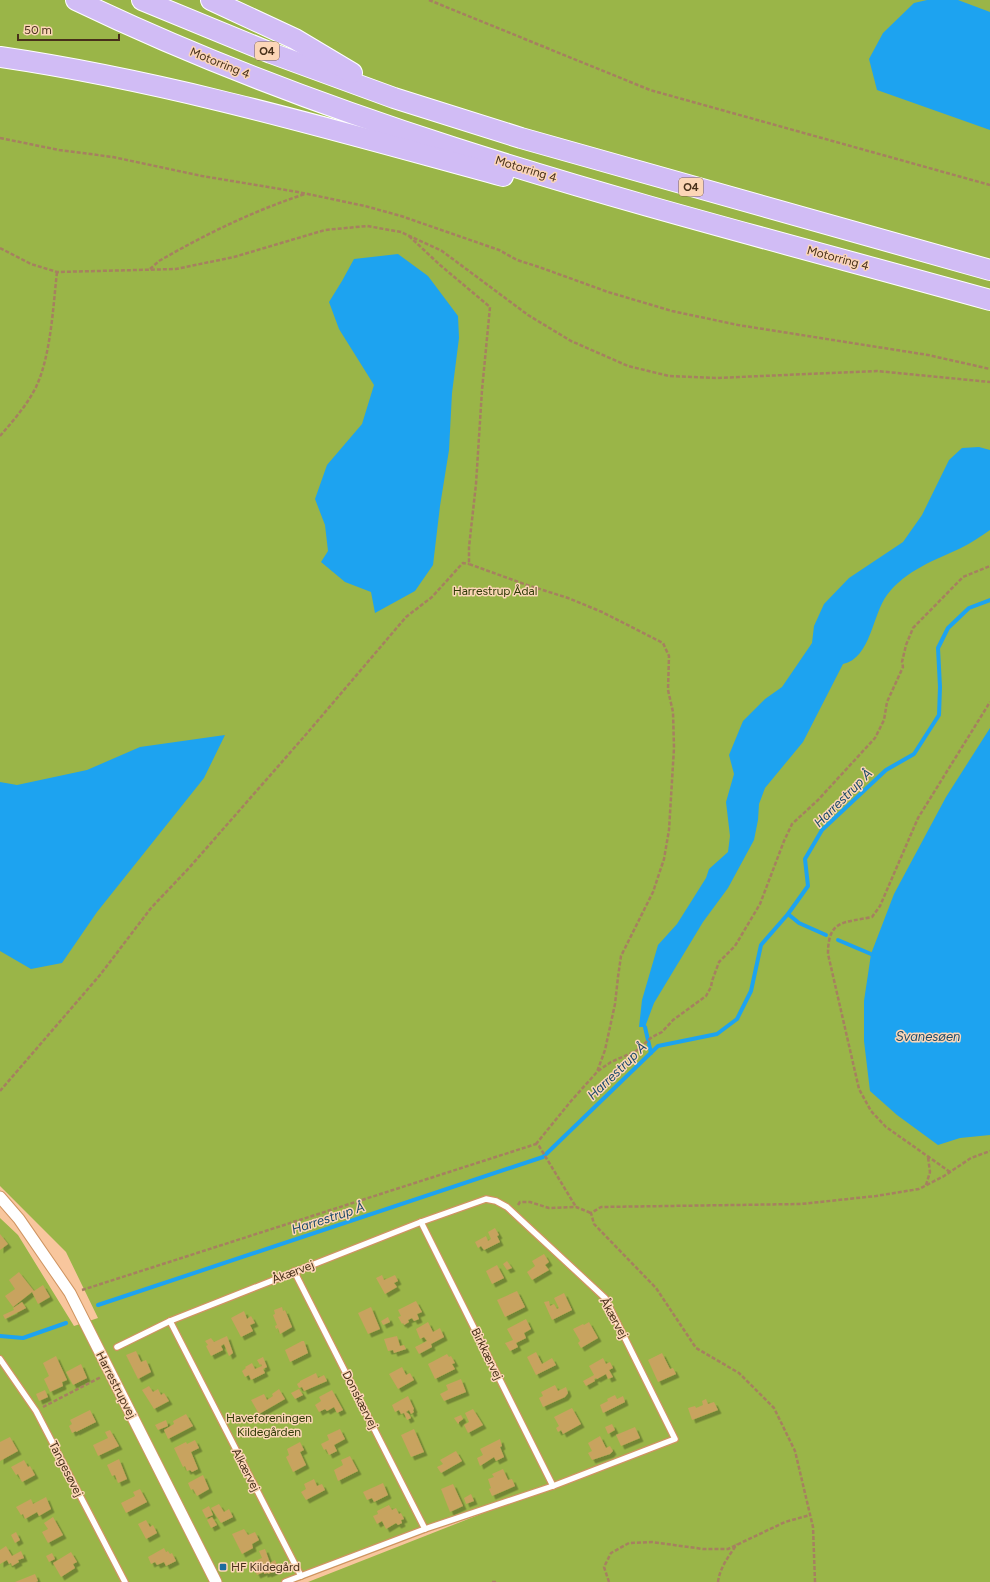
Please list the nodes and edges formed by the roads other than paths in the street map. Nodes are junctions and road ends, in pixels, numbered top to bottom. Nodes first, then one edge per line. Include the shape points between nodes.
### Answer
1 (76, 0) edge
2 (142, 0) edge
3 (211, 0) edge
4 (0, 57) edge
5 (394, 98) junction
6 (677, 213) junction
7 (990, 270) edge
8 (990, 300) edge
9 (0, 1197) edge
10 (421, 1222) junction
11 (294, 1271) junction
12 (170, 1321) junction
13 (117, 1347) dead end
14 (0, 1360) edge
15 (553, 1486) junction
16 (425, 1529) junction
17 (301, 1576) junction
18 (125, 1582) edge
19 (216, 1582) edge
20 (285, 1582) edge

1 - 6 highway, Motorring 4 / O4 via 131,27 262,80 384,125
2 - 5 highway, O4 via 271,53
3 - 5 highway via 295,39
4 - 6 highway via 98,73 190,92 549,189
5 - 7 highway, O4 via 521,138
6 - 8 highway, Motorring 4 / O4
9 - 19 street, Harrestrupvej via 70,1294
10 - 11 lane, Åkærvej
10 - 15 lane, Birkkærvej
10 - 15 lane, Åkærvej via 486,1200 496,1201 507,1207 605,1298 675,1439
11 - 12 lane, Åkærvej
11 - 16 lane, Donskærvej
12 - 13 lane, Åkærvej
12 - 17 lane, Alkærvej
14 - 18 lane, Tangesøvej via 36,1411
15 - 16 lane, Åkærvej
16 - 17 lane, Åkærvej
17 - 20 lane, Åkærvej

